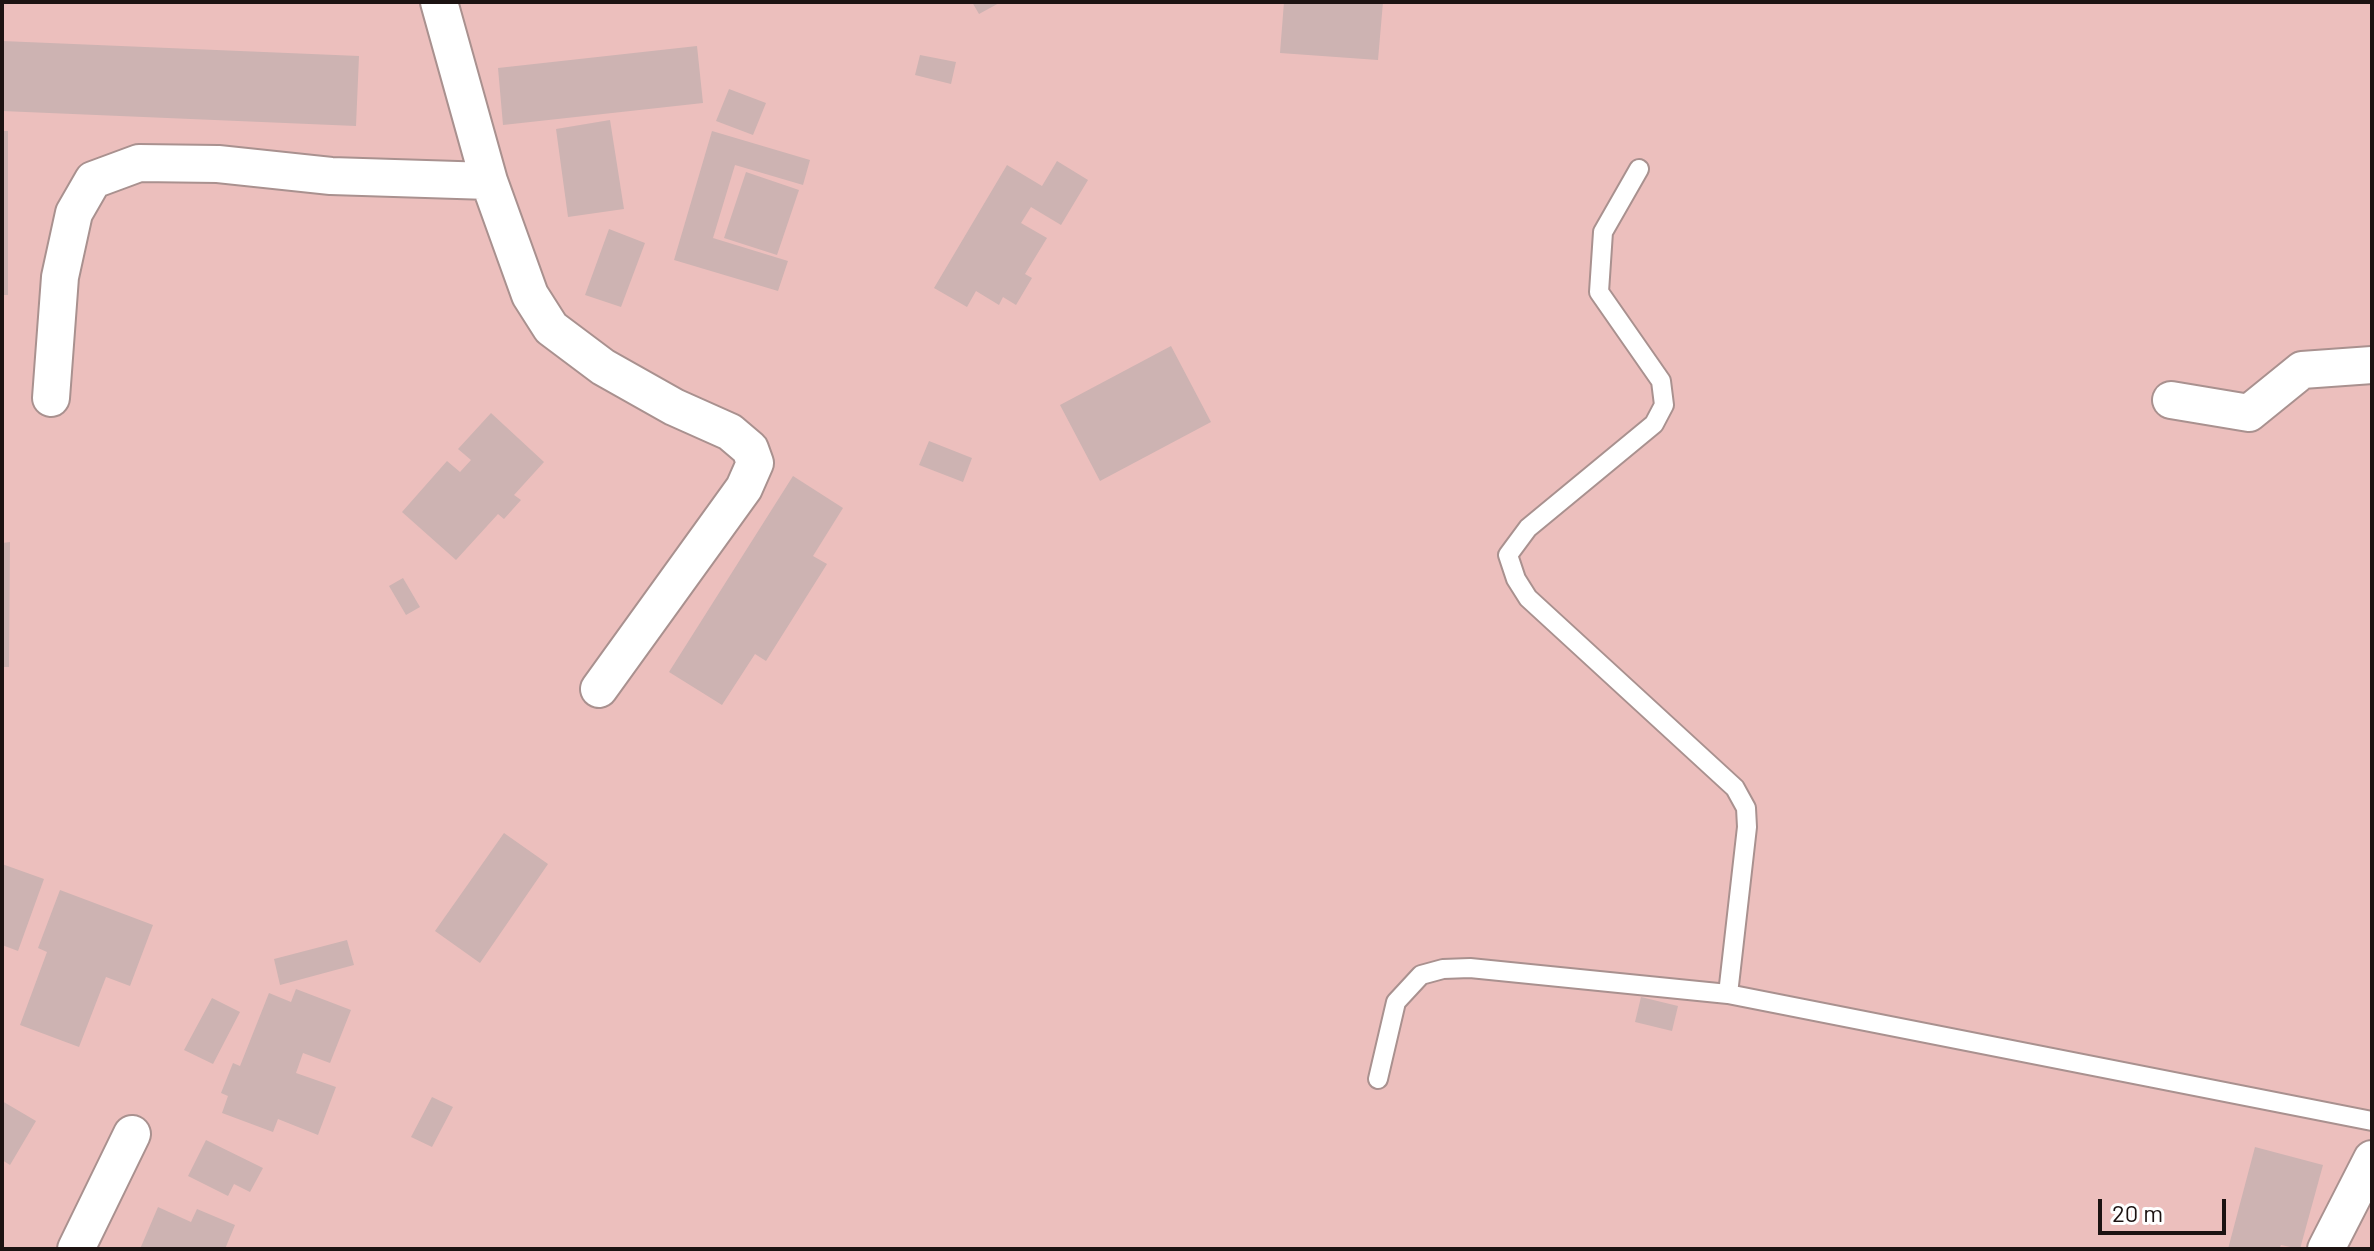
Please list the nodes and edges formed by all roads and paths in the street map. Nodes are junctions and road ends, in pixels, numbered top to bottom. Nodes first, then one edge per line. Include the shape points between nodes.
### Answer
1 (439, 2) edge
2 (1639, 169) dead end
3 (489, 181) junction
4 (2372, 365) edge
5 (51, 398) dead end
6 (2171, 400) dead end
7 (599, 689) dead end
8 (1728, 994) junction
9 (1378, 1079) dead end
10 (2372, 1121) edge
11 (132, 1134) dead end
12 (2372, 1159) edge
13 (76, 1249) edge
14 (2326, 1249) edge

1 - 3 street
2 - 8 lane via 1603,232 1599,292 1661,381 1664,405 1654,424 1528,528 1508,555 1528,598 1735,788 1746,808
3 - 5 street via 139,163 93,180 74,213 60,277
3 - 7 street via 530,295 551,328 603,367 730,432 750,449 755,463 744,488
4 - 6 street via 2302,370 2249,413
8 - 9 lane via 1443,969 1421,975 1396,1002
8 - 10 lane
11 - 13 street
12 - 14 street

